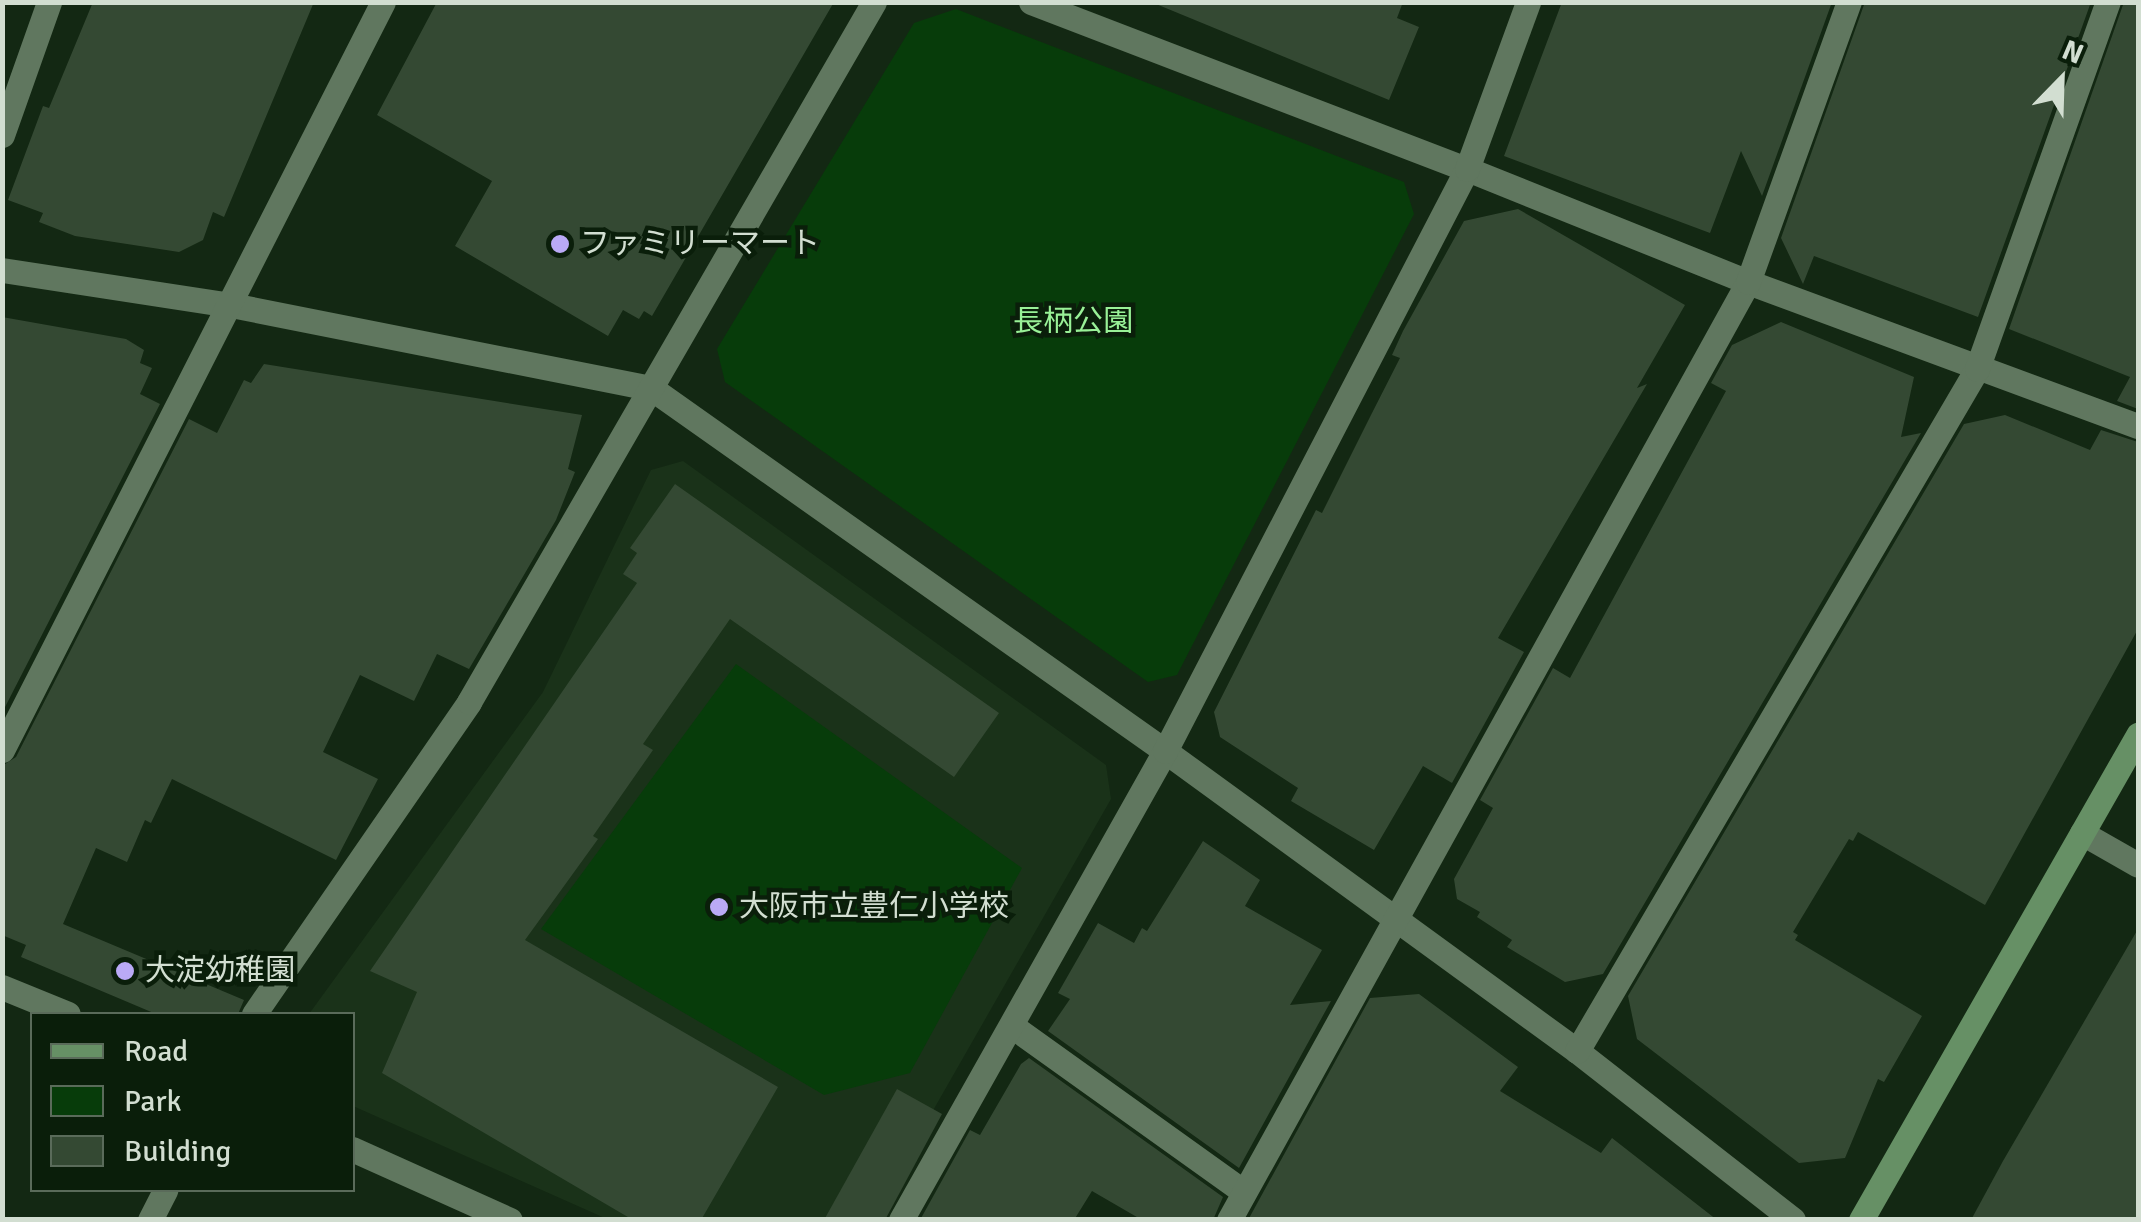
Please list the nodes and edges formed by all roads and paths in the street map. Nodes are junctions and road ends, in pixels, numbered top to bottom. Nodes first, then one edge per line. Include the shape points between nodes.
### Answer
1 (50, 2) edge
2 (384, 2) edge
3 (874, 2) edge
4 (1031, 2) edge
5 (1528, 2) edge
6 (1849, 2) edge
7 (2108, 2) edge
8 (2, 135) edge
9 (1467, 169) junction
10 (2, 270) edge
11 (1748, 282) junction
12 (231, 305) junction
13 (1977, 369) junction
14 (651, 388) junction
15 (2138, 426) edge
16 (2138, 735) edge
17 (2, 750) edge
18 (1165, 751) junction
19 (2082, 833) junction
20 (2138, 865) edge
21 (1396, 921) junction
22 (2, 986) edge
23 (63, 1012) edge
24 (255, 1012) edge
25 (1012, 1026) junction
26 (1576, 1051) junction
27 (355, 1150) edge
28 (164, 1192) edge
29 (1244, 1192) junction
30 (150, 1220) edge
31 (510, 1220) edge
32 (900, 1220) edge
33 (1229, 1220) edge
34 (1793, 1220) edge
35 (1861, 1220) edge

1 - 8 street
2 - 12 street
3 - 14 street
4 - 9 street
5 - 9 street
6 - 11 street
7 - 13 street
9 - 11 street
9 - 18 street
10 - 12 street
11 - 13 street
11 - 21 street
12 - 14 street
12 - 17 street
13 - 15 street
13 - 26 street
14 - 18 street
14 - 24 street via 469,702
16 - 19 street
18 - 21 street
18 - 25 street
19 - 20 street
19 - 35 street
21 - 26 street
21 - 29 street
22 - 23 street
25 - 29 street
25 - 32 street
26 - 34 street
27 - 31 street
28 - 30 street
29 - 33 street

